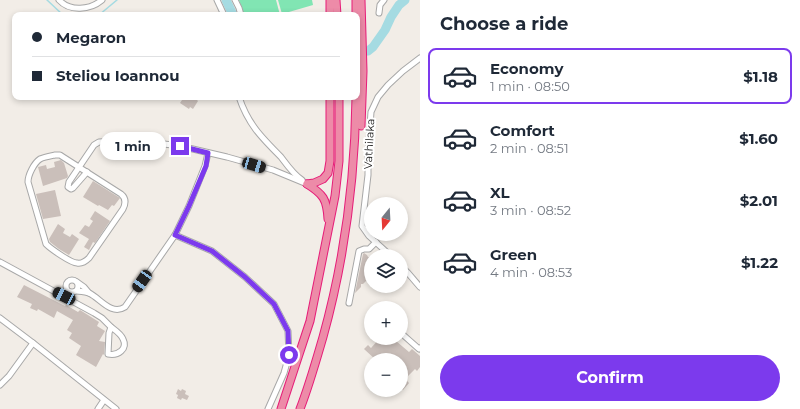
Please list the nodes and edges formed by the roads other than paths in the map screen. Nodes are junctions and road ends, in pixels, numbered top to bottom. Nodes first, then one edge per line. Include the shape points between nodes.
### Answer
1 (59, 0) edge
2 (102, 0) edge
3 (217, 0) edge
4 (235, 0) edge
5 (330, 0) edge
6 (337, 0) edge
7 (356, 0) edge
8 (361, 0) edge
9 (384, 0) edge
10 (223, 12) edge
11 (240, 12) edge
12 (334, 12) edge
13 (335, 12) edge
14 (358, 12) edge
15 (359, 12) edge
16 (378, 13) dead end
17 (360, 56) edge
18 (420, 58) edge
19 (240, 100) edge
20 (330, 100) edge
21 (338, 100) edge
22 (356, 100) edge
23 (208, 153) junction
24 (79, 167) junction
25 (87, 172) junction
26 (307, 184) junction
27 (350, 202) junction
28 (328, 229) junction
29 (175, 235) junction
30 (376, 242) junction
31 (384, 249) edge
32 (0, 262) edge
33 (408, 273) edge
34 (77, 282) junction
35 (420, 287) edge
36 (76, 291) junction
37 (89, 293) junction
38 (66, 294) junction
39 (349, 303) dead end
40 (0, 318) edge
41 (111, 327) junction
42 (408, 339) edge
43 (33, 343) junction
44 (420, 348) edge
45 (0, 385) edge
46 (104, 400) junction
47 (98, 409) edge
48 (116, 409) edge
49 (268, 409) edge
50 (280, 409) edge
51 (300, 409) edge

1 - 2 street via 71,8 85,8
3 - 10 street
4 - 11 street
5 - 12 highway
6 - 13 highway
7 - 14 highway
8 - 15 highway
9 - 16 street
17 - 27 highway via 363,71 359,154
18 - 30 street, Vathilaka via 388,85 378,97 371,112 362,226
19 - 26 street via 254,128
20 - 26 highway via 328,174 314,183
21 - 28 highway via 339,161
22 - 27 highway via 356,136
23 - 24 street via 164,144 103,141 94,145
23 - 26 street via 273,170
23 - 29 street via 206,166
24 - 25 street
24 - 25 street via 69,182 69,188 74,188
24 - 25 street via 55,155 40,159 29,173 28,179 46,244 77,264 89,258 125,204 121,194
26 - 28 highway via 324,198 328,211
27 - 51 highway via 328,318
28 - 50 highway via 310,321
29 - 37 street via 122,309 111,308
29 - 49 street via 212,251 274,304 288,331 289,355
30 - 31 street
30 - 39 street via 369,249 359,251
32 - 38 street
33 - 35 street
34 - 36 street
34 - 37 street
34 - 38 street via 67,282
36 - 37 street
36 - 38 street
38 - 41 street
40 - 43 street
41 - 41 street via 108,354 116,354 122,350 124,340
42 - 44 street
43 - 45 street
43 - 46 street
46 - 47 street
46 - 48 street

